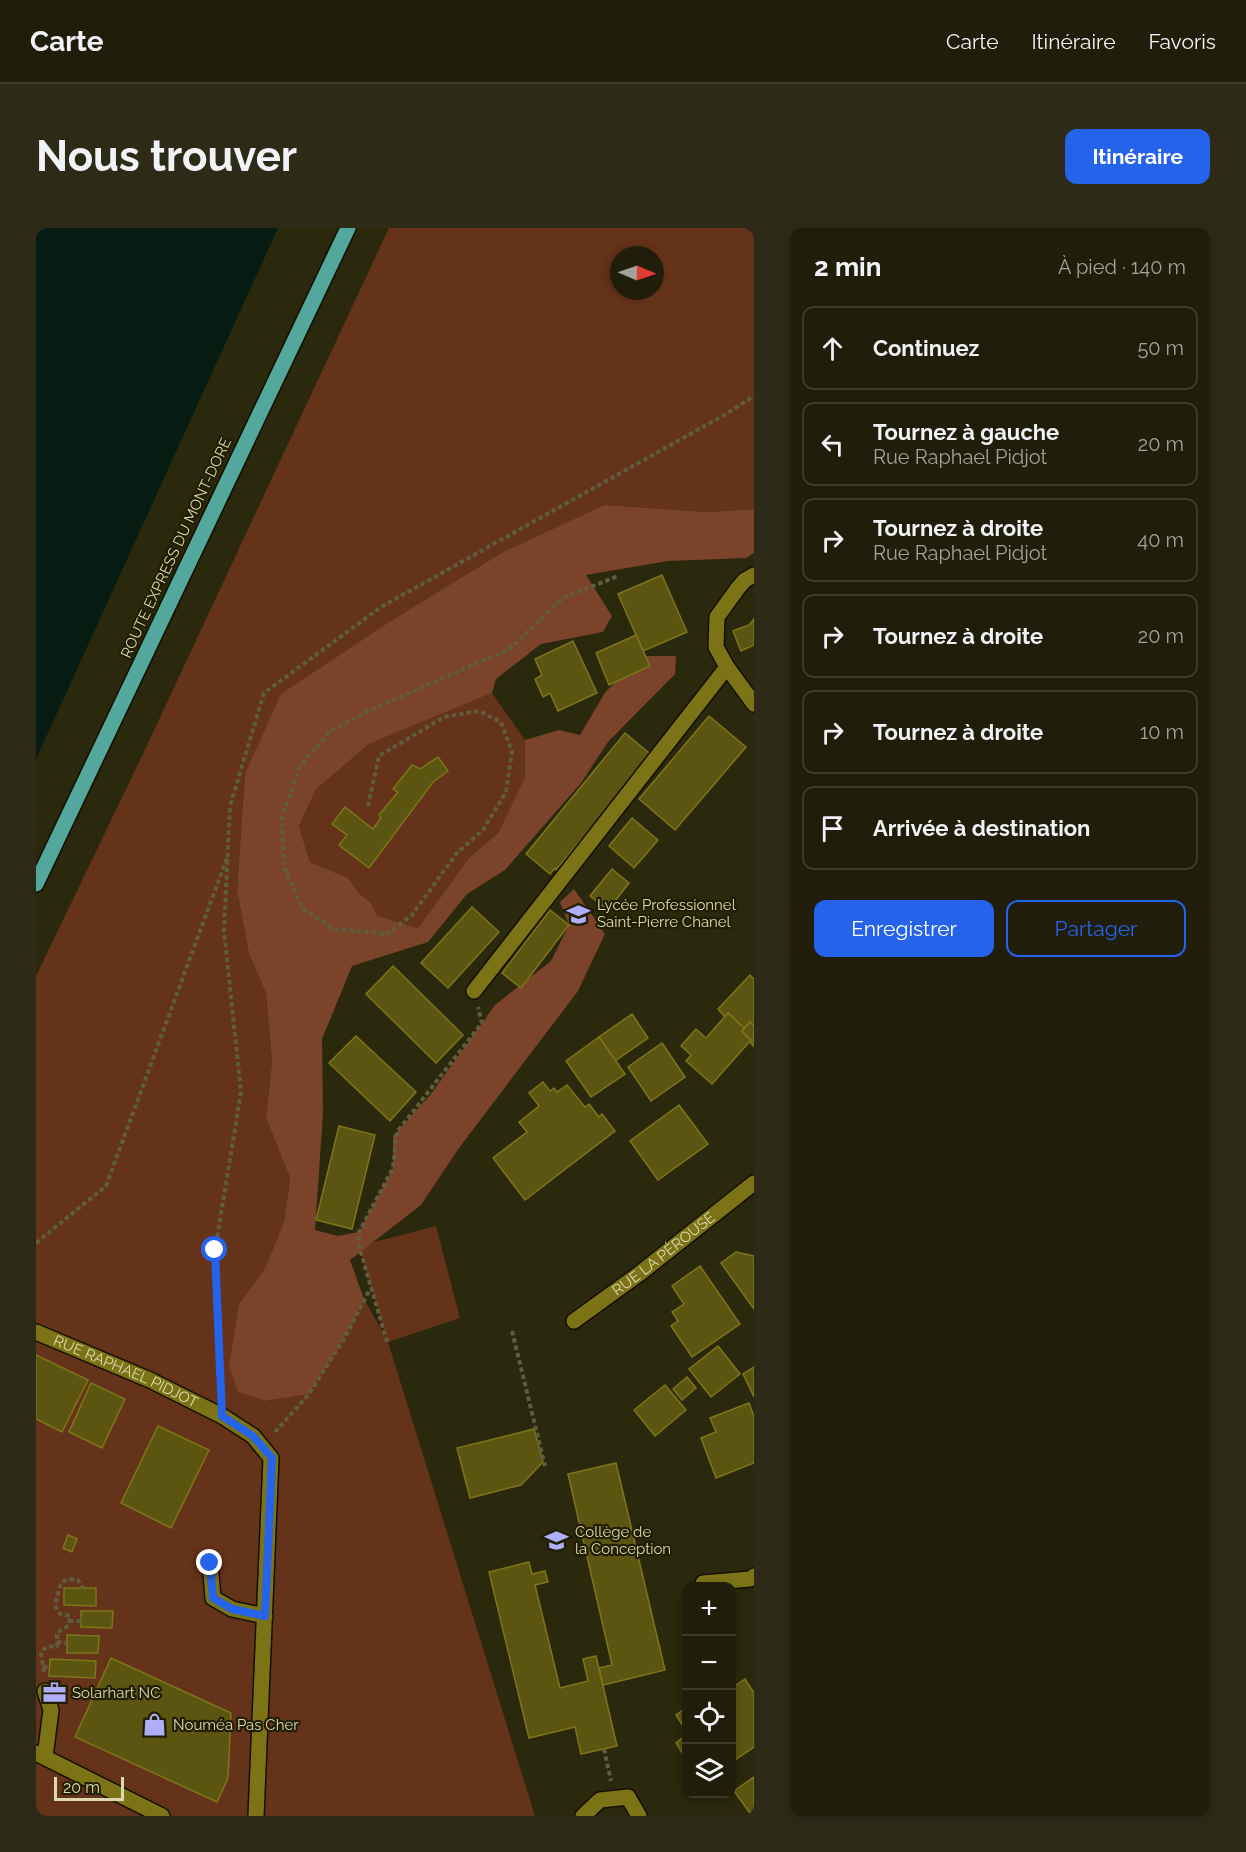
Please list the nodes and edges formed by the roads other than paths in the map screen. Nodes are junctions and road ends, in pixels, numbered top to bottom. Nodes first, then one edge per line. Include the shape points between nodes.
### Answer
1 (348, 228) edge
2 (754, 575) edge
3 (728, 668) junction
4 (754, 704) edge
5 (36, 884) edge
6 (474, 991) road end
7 (754, 1183) edge
8 (574, 1321) dead end
9 (36, 1332) edge
10 (210, 1563) dead end
11 (754, 1575) edge
12 (715, 1582) edge
13 (265, 1616) junction
14 (45, 1691) road end
15 (40, 1755) edge
16 (254, 1813) edge
17 (162, 1816) edge
18 (583, 1816) edge
19 (639, 1816) edge

1 - 5 main road, ROUTE EXPRESS DU MONT-DORE
2 - 3 street via 745,580 717,617 716,647
3 - 4 street
3 - 6 street
7 - 8 street, RUE LA PÉROUSE
9 - 13 street, RUE RAPHAEL PIDJOT via 150,1380 222,1416 253,1436 272,1458
10 - 13 street via 213,1598 232,1609
11 - 12 street via 750,1579
13 - 16 street, RUE RAPHAEL PIDJOT
14 - 15 street via 51,1710
15 - 17 street
18 - 19 street via 600,1800 628,1797

